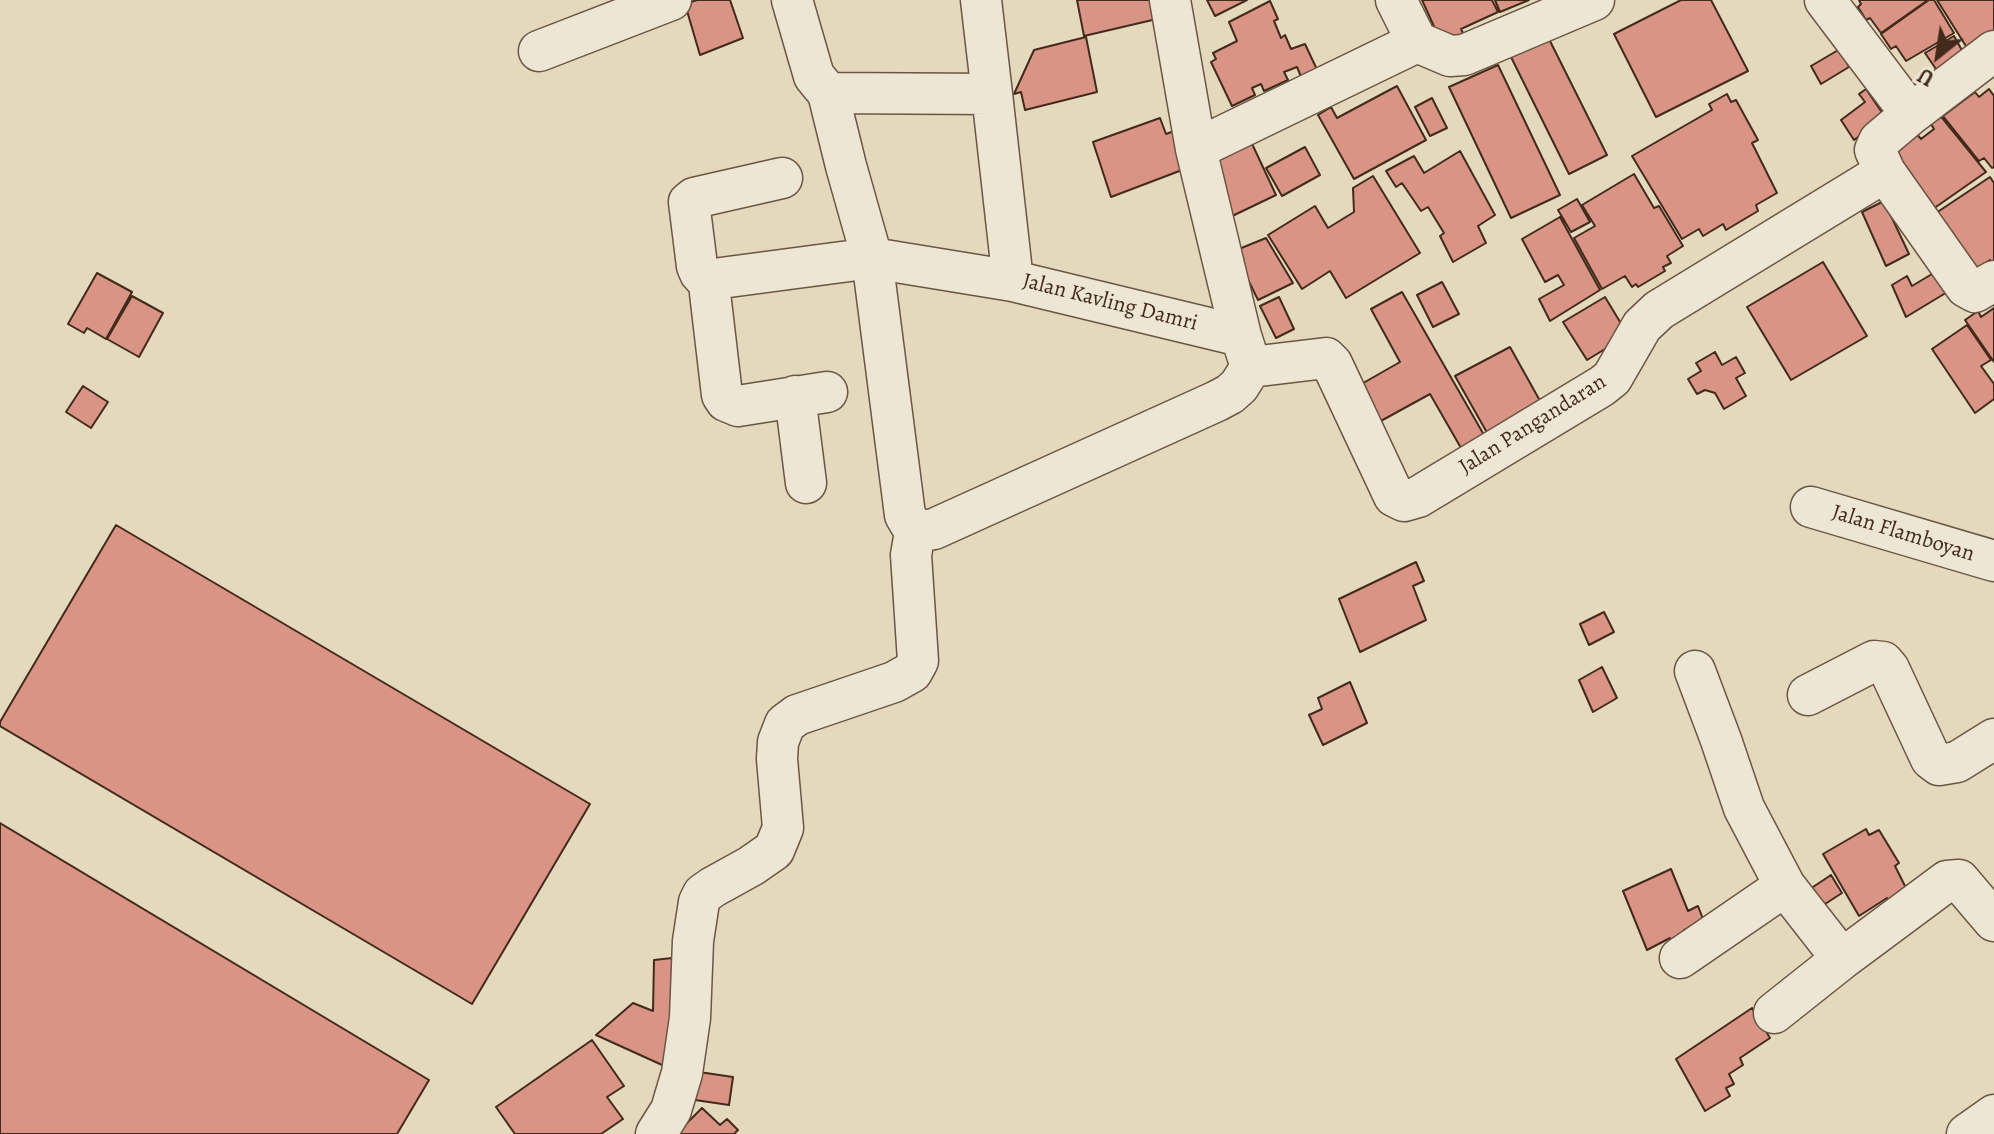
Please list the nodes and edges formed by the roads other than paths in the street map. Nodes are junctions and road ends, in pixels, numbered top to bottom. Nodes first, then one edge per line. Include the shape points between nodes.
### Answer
1 (671, 0) edge
2 (792, 0) edge
3 (981, 0) edge
4 (1170, 0) edge
5 (1396, 0) edge
6 (1594, 0) edge
7 (1825, 0) edge
8 (1417, 42) junction
9 (539, 51) dead end
10 (1994, 51) edge
11 (828, 93) junction
12 (992, 94) junction
13 (1911, 114) junction
14 (1196, 149) junction
15 (1885, 172) junction
16 (782, 178) dead end
17 (872, 258) junction
18 (1013, 281) junction
19 (1994, 281) edge
20 (712, 286) junction
21 (1246, 352) junction
22 (806, 483) dead end
23 (1811, 507) dead end
24 (915, 532) junction
25 (1994, 561) edge
26 (1695, 671) dead end
27 (1808, 695) dead end
28 (1994, 739) edge
29 (1785, 886) junction
30 (1994, 921) edge
31 (1680, 958) dead end
32 (1842, 959) junction
33 (1774, 1013) dead end
34 (1994, 1115) edge
35 (656, 1134) edge
36 (1967, 1134) edge

1 - 9 street
2 - 11 street via 814,76
3 - 12 street, Jalan Kavling Damri
4 - 14 street
5 - 8 street
6 - 8 street via 1464,55 1450,56
7 - 13 street
8 - 14 street
10 - 13 street
11 - 12 street
11 - 17 street
12 - 18 street, Jalan Kavling Damri
13 - 15 street via 1879,141 1875,150
14 - 21 street
15 - 19 street via 1966,287 1975,292
15 - 21 street, Jalan Pangandaran via 1659,310 1602,386 1404,501 1394,496 1326,358
16 - 20 street via 689,202 697,266
17 - 18 street
17 - 20 street via 721,278
17 - 24 street via 905,515
18 - 21 street, Jalan Kavling Damri
20 - 22 street via 726,401 738,406 811,394
21 - 24 street via 1239,386 1230,394 934,529
23 - 25 street, Jalan Flamboyan
24 - 35 street via 911,555 918,661 912,672 894,682 797,715 785,724 777,759 783,828 774,850 713,887 699,902 682,1073 671,1110
26 - 29 street via 1744,808
27 - 28 street via 1874,661 1883,662 1931,759 1939,765 1957,762
29 - 31 street
29 - 32 street
30 - 32 street via 1959,880 1947,881
32 - 33 street
34 - 36 street

